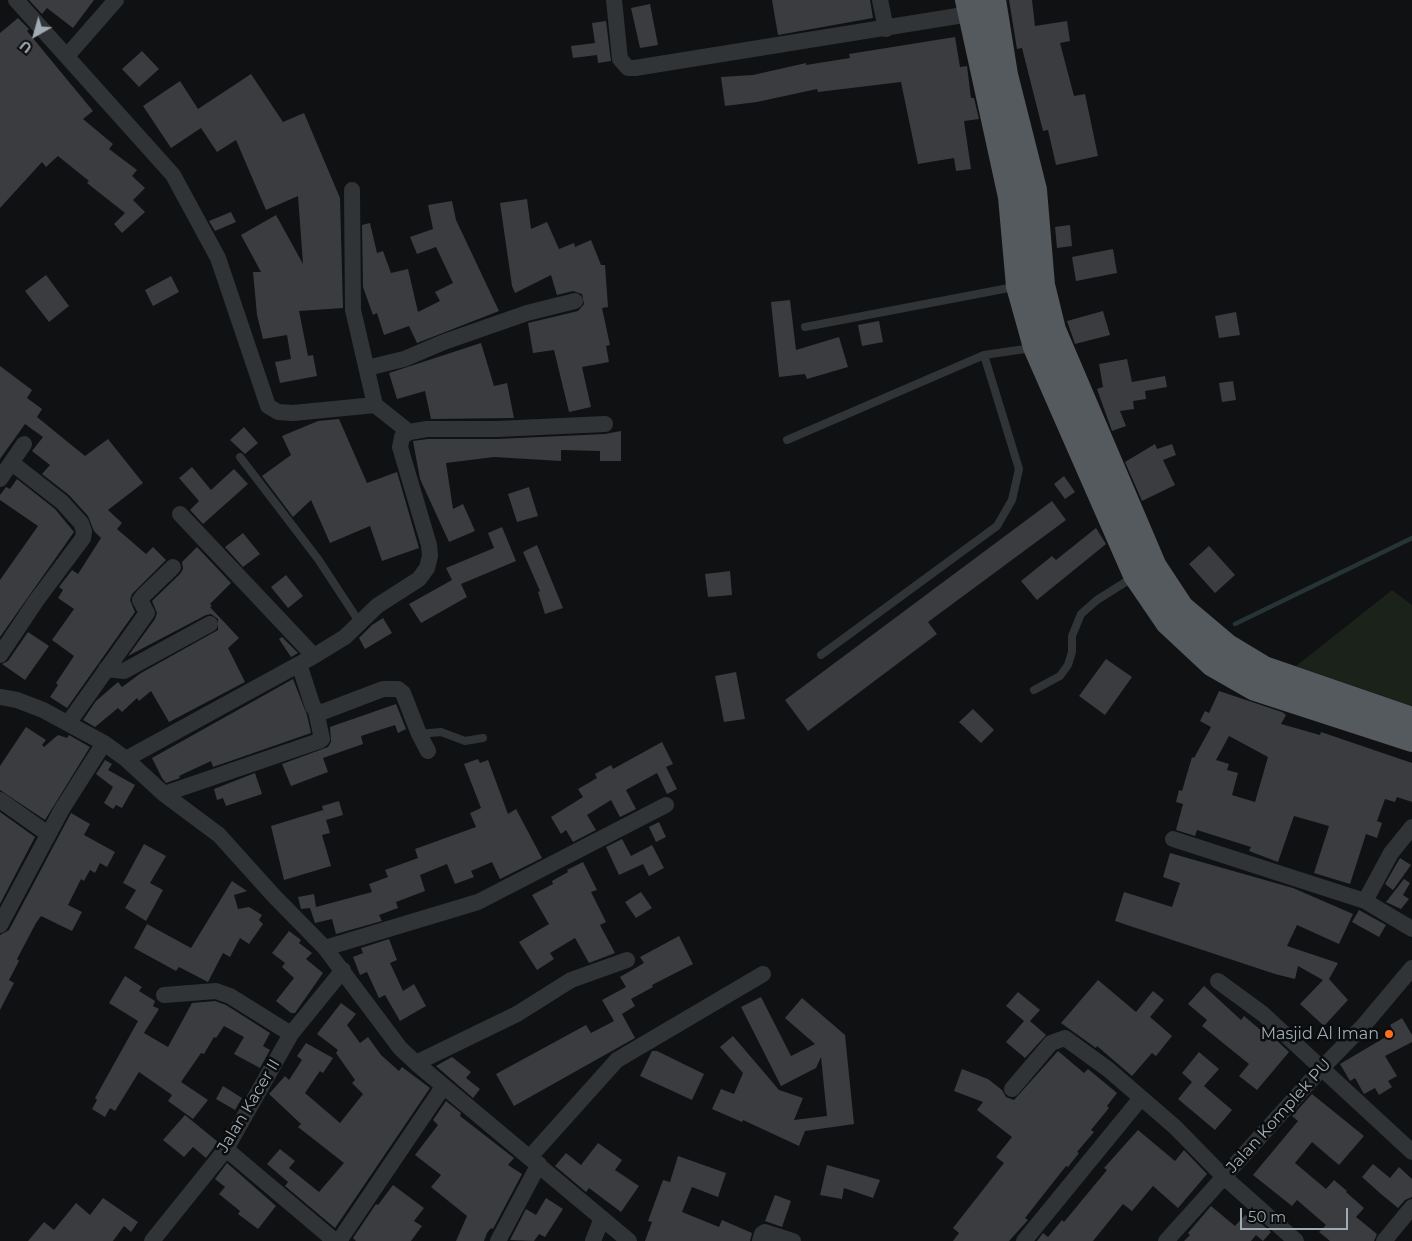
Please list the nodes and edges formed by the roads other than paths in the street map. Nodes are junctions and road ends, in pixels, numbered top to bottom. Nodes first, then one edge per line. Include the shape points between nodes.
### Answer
1 (16, 0) edge
2 (116, 0) edge
3 (614, 0) edge
4 (880, 0) edge
5 (993, 0) edge
6 (969, 7) edge
7 (886, 29) junction
8 (67, 56) junction
9 (352, 190) dead end
10 (1019, 286) junction
11 (575, 301) dead end
12 (805, 327) dead end
13 (1036, 347) junction
14 (984, 355) junction
15 (367, 368) junction
16 (375, 405) junction
17 (605, 424) dead end
18 (409, 432) junction
19 (788, 440) dead end
20 (24, 444) dead end
21 (240, 457) dead end
22 (12, 463) junction
23 (0, 479) edge
24 (180, 514) dead end
25 (1124, 520) junction
26 (173, 567) dead end
27 (1136, 575) junction
28 (360, 623) junction
29 (210, 624) dead end
30 (0, 655) edge
31 (821, 655) dead end
32 (314, 656) junction
33 (299, 664) junction
34 (106, 669) junction
35 (1034, 690) dead end
36 (0, 697) edge
37 (316, 711) junction
38 (1412, 720) edge
39 (69, 722) junction
40 (419, 734) junction
41 (482, 738) dead end
42 (1412, 739) edge
43 (104, 743) junction
44 (428, 751) dead end
45 (126, 758) junction
46 (164, 794) junction
47 (0, 800) edge
48 (666, 805) dead end
49 (1412, 827) edge
50 (48, 834) junction
51 (1173, 839) dead end
52 (6, 895) edge
53 (1365, 901) junction
54 (0, 925) edge
55 (1412, 929) edge
56 (326, 948) junction
57 (627, 960) dead end
58 (1412, 968) edge
59 (343, 970) junction
60 (764, 974) dead end
61 (1218, 981) dead end
62 (164, 995) dead end
63 (291, 1034) junction
64 (416, 1063) junction
65 (1322, 1068) junction
66 (443, 1087) junction
67 (1012, 1089) dead end
68 (1141, 1098) junction
69 (226, 1149) junction
70 (1412, 1152) edge
71 (535, 1161) junction
72 (1223, 1176) junction
73 (1412, 1207) edge
74 (602, 1218) junction
75 (152, 1241) edge
76 (335, 1241) edge
77 (339, 1241) edge
78 (498, 1241) edge
79 (593, 1241) edge
80 (629, 1241) edge
81 (760, 1241) edge
82 (794, 1241) edge
83 (1024, 1241) edge
84 (1166, 1241) edge
85 (1296, 1241) edge
86 (1384, 1241) edge

1 - 8 street
2 - 8 street
3 - 7 street via 620,59 628,68
4 - 7 street
5 - 25 highway via 1005,75 1034,190 1042,285 1053,330
6 - 7 street
6 - 10 highway via 1012,197
8 - 16 street via 173,175 218,258 268,406 278,412 293,412
9 - 15 street via 353,310
10 - 12 lane
10 - 13 highway
11 - 15 street via 527,312 404,359
13 - 14 lane
13 - 25 highway
14 - 19 lane
14 - 31 lane via 1019,468 1012,500 997,526
15 - 16 street
16 - 18 street
17 - 18 street
18 - 28 street via 402,437 400,447 429,545 428,568 419,579 377,606
20 - 22 street
21 - 28 lane via 318,559
22 - 23 street
22 - 30 street via 62,502 84,531 83,538
24 - 32 street
25 - 27 highway
25 - 38 highway via 1182,608 1226,646 1264,669
26 - 34 street via 143,596 140,603 147,613
27 - 35 lane via 1097,600 1082,614 1072,636 1068,665 1060,676
27 - 42 highway via 1168,622 1212,664 1255,688
28 - 32 street
29 - 34 street via 124,670
32 - 33 street
33 - 37 street
33 - 45 street
34 - 39 street
36 - 39 street via 17,700
37 - 40 street via 325,712 392,688 403,693
37 - 46 street via 322,739 319,741
39 - 43 street
40 - 41 lane via 441,732 465,741
40 - 44 street
43 - 45 street
43 - 50 street
45 - 46 street
46 - 56 street via 219,835
47 - 50 street
48 - 56 street via 478,902
49 - 53 street via 1391,853
50 - 52 street
51 - 53 street
52 - 54 street
53 - 55 street
56 - 59 street
57 - 64 street via 571,980 517,1014
58 - 65 street, Jalan Komplek PU
59 - 63 street, Jalan Kacer II
59 - 64 street via 400,1048
60 - 71 street via 617,1060
61 - 65 street via 1263,1014
62 - 63 street via 216,991 230,996
63 - 69 street, Jalan Kacer II
64 - 66 street
65 - 70 street
65 - 72 street, Jalan Komplek PU
66 - 71 street
66 - 77 street
67 - 68 street via 1051,1043 1065,1038
68 - 72 street via 1175,1126
68 - 83 street
69 - 75 street, Jalan Kacer II
69 - 76 street
71 - 74 street
71 - 78 street
72 - 84 street, Jalan Komplek PU
72 - 85 street
73 - 86 street
74 - 79 street
74 - 80 street
81 - 82 street via 765,1232

